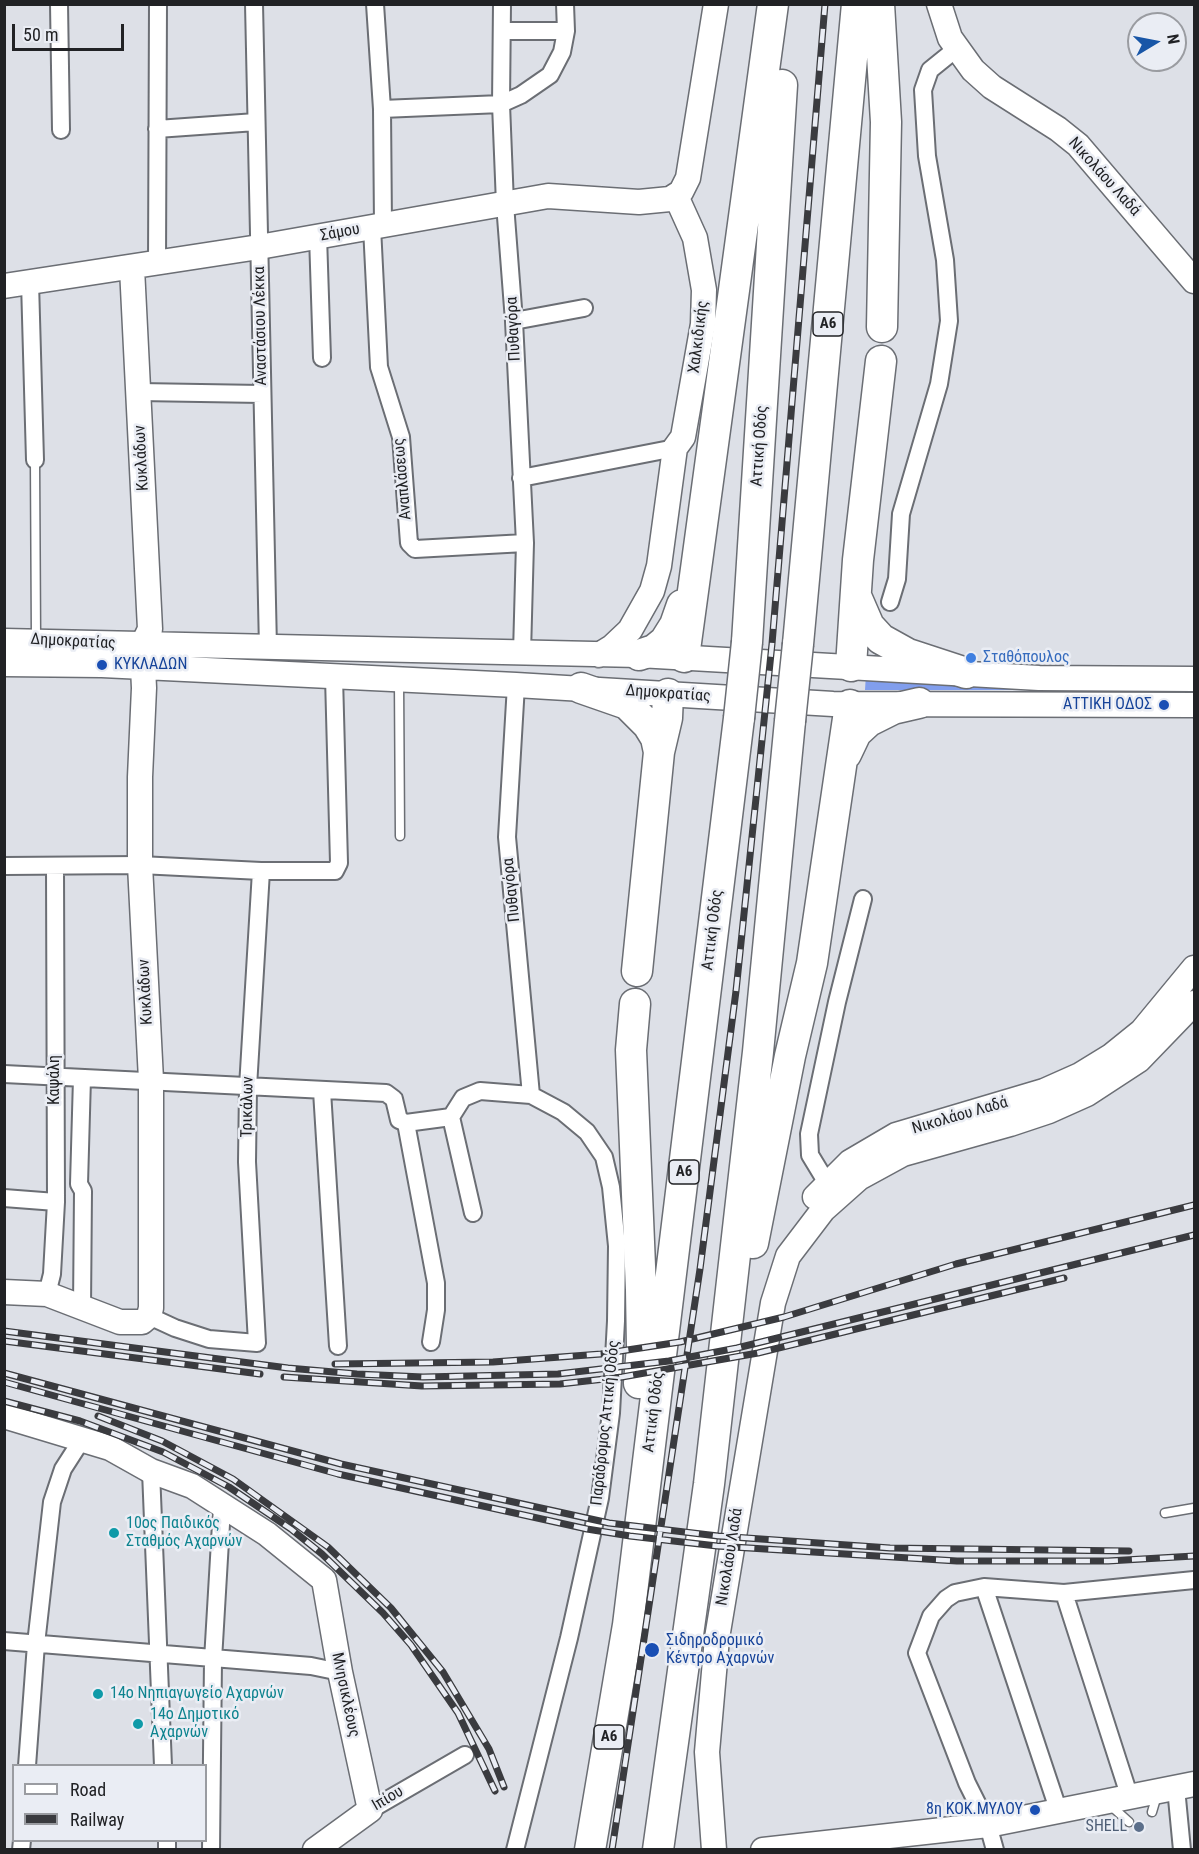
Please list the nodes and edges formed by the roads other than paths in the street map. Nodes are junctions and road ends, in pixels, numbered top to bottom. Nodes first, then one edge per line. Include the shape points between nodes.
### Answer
1 (59, 4) edge
2 (158, 4) edge
3 (254, 4) edge
4 (375, 4) edge
5 (502, 4) edge
6 (565, 4) edge
7 (716, 4) edge
8 (773, 4) edge
9 (787, 4) edge
10 (858, 4) edge
11 (879, 4) edge
12 (939, 4) edge
13 (502, 31) junction
14 (566, 31) junction
15 (956, 49) junction
16 (501, 104) junction
17 (382, 109) junction
18 (256, 122) junction
19 (157, 129) junction
20 (61, 130) dead end
21 (676, 196) junction
22 (505, 204) junction
23 (377, 226) junction
24 (318, 236) junction
25 (259, 247) junction
26 (157, 264) junction
27 (132, 268) junction
28 (1194, 281) edge
29 (30, 282) junction
30 (4, 286) edge
31 (584, 308) dead end
32 (514, 321) junction
33 (882, 327) dead end
34 (322, 358) dead end
35 (880, 361) dead end
36 (139, 392) junction
37 (262, 394) junction
38 (675, 448) junction
39 (35, 460) joint
40 (521, 478) junction
41 (525, 543) junction
42 (694, 570) junction
43 (855, 593) junction
44 (890, 602) dead end
45 (36, 639) junction
46 (4, 640) edge
47 (268, 648) junction
48 (522, 653) junction
49 (599, 655) junction
50 (639, 655) junction
51 (142, 656) junction
52 (684, 657) junction
53 (4, 664) edge
54 (851, 666) junction
55 (966, 673) junction
56 (334, 677) junction
57 (1194, 678) edge
58 (399, 680) junction
59 (516, 685) junction
60 (581, 688) junction
61 (668, 693) junction
62 (919, 703) junction
63 (850, 705) junction
64 (1194, 705) edge
65 (659, 752) junction
66 (841, 768) junction
67 (400, 836) dead end
68 (140, 865) junction
69 (4, 866) edge
70 (55, 866) junction
71 (261, 872) junction
72 (863, 899) dead end
73 (1194, 968) edge
74 (638, 970) dead end
75 (1194, 1003) edge
76 (635, 1004) dead end
77 (4, 1074) edge
78 (54, 1077) junction
79 (82, 1078) junction
80 (151, 1080) junction
81 (248, 1087) junction
82 (322, 1091) junction
83 (531, 1095) junction
84 (451, 1117) junction
85 (406, 1123) junction
86 (827, 1183) junction
87 (4, 1198) edge
88 (56, 1202) junction
89 (473, 1213) dead end
90 (4, 1292) edge
91 (47, 1293) junction
92 (773, 1303) junction
93 (82, 1308) junction
94 (149, 1316) junction
95 (727, 1317) junction
96 (430, 1342) dead end
97 (338, 1346) dead end
98 (4, 1416) edge
99 (81, 1441) junction
100 (151, 1471) junction
101 (222, 1507) junction
102 (1194, 1508) edge
103 (1166, 1513) dead end
104 (1194, 1580) edge
105 (984, 1587) junction
106 (1064, 1593) junction
107 (628, 1625) junction
108 (4, 1641) edge
109 (36, 1644) junction
110 (158, 1654) junction
111 (213, 1660) junction
112 (340, 1672) junction
113 (465, 1755) dead end
114 (27, 1764) edge
115 (163, 1764) edge
116 (1170, 1794) edge
117 (1118, 1800) junction
118 (370, 1810) junction
119 (1059, 1812) junction
120 (1129, 1822) dead end
121 (988, 1825) junction
122 (211, 1850) edge
123 (315, 1850) edge
124 (514, 1850) edge
125 (590, 1850) edge
126 (658, 1850) edge
127 (714, 1850) edge
128 (763, 1850) edge
129 (891, 1850) edge
130 (995, 1850) edge
131 (1182, 1850) edge

1 - 20 street
2 - 19 street
3 - 18 street, Αναστάσιου Λέκκα
4 - 17 street, Αναπλάσεως
5 - 13 street, Πυθαγόρα
6 - 14 street
7 - 21 street via 688,178
8 - 42 highway
9 - 107 highway, Αττική Οδός / Α6, bridge via 747,642
10 - 95 highway, Α6, bridge via 758,1052
11 - 33 highway via 886,122
12 - 15 street, Νικολάου Λαδά
13 - 14 street
13 - 16 street, Πυθαγόρα
14 - 16 street via 562,52 550,75 534,88
15 - 28 street, Νικολάου Λαδά via 992,87 1078,145
15 - 44 street via 930,70 923,90 927,156 945,260 949,321 939,384 901,514 897,579
16 - 17 street
16 - 22 street, Πυθαγόρα
17 - 23 street, Αναπλάσεως
18 - 19 street
18 - 25 street, Αναστάσιου Λέκκα
19 - 26 street
21 - 22 street, Σάμου via 639,202 557,195
21 - 38 street, Χαλκιδικής via 695,238 705,313 683,437
22 - 23 street, Σάμου
22 - 32 street, Πυθαγόρα
23 - 24 street, Σάμου
23 - 41 street, Αναπλάσεως via 379,367 401,437 409,543 415,549
24 - 25 street, Σάμου
24 - 34 street
25 - 26 street, Σάμου
25 - 37 street, Αναστάσιου Λέκκα
26 - 27 street, Σάμου
27 - 29 street, Σάμου
27 - 36 street, Κυκλάδων
29 - 30 street, Σάμου
29 - 39 street
31 - 32 street
32 - 40 street, Πυθαγόρα
35 - 43 highway
36 - 37 street
36 - 51 street, Κυκλάδων via 150,629
37 - 47 street, Αναστάσιου Λέκκα
38 - 40 street
38 - 49 street, Χαλκιδικής via 652,591 630,630
39 - 45 lane
40 - 41 street, Πυθαγόρα
41 - 48 street, Πυθαγόρα
42 - 50 highway via 675,625 660,646
42 - 52 highway
43 - 54 highway
43 - 55 highway via 865,619 881,639 908,654
45 - 46 street, Δημοκρατίας
45 - 51 street, Δημοκρατίας
47 - 48 street, Δημοκρατίας
47 - 51 street, Δημοκρατίας
48 - 49 street, Δημοκρατίας
49 - 50 street, Δημοκρατίας
50 - 52 street, Δημοκρατίας
51 - 53 street, Δημοκρατίας
51 - 56 street, Δημοκρατίας
51 - 68 street, Κυκλάδων
52 - 54 street, Δημοκρατίας
52 - 61 street
54 - 55 street, Δημοκρατίας
54 - 63 street
55 - 57 street, Δημοκρατίας via 1039,678
56 - 58 street, Δημοκρατίας
56 - 71 street via 339,863 334,871 325,873
58 - 59 street, Δημοκρατίας
58 - 67 lane
59 - 60 street, Δημοκρατίας
59 - 83 street, Πυθαγόρα via 507,837
60 - 61 street, Δημοκρατίας
60 - 65 highway via 627,704 648,725
61 - 63 street, Δημοκρατίας
61 - 65 highway
62 - 63 street, Δημοκρατίας
62 - 64 street, Δημοκρατίας
62 - 66 highway via 893,709 869,721 853,740
63 - 66 highway
65 - 74 highway
66 - 95 highway via 812,963 756,1236
68 - 70 street
68 - 71 street
68 - 80 street, Κυκλάδων
69 - 70 street
70 - 78 street, Καψάλη
71 - 81 street, Τρικάλων
72 - 86 street via 809,1134 810,1155
73 - 86 street, Νικολάου Λαδά via 1142,1031 1080,1075 1044,1092 896,1135 870,1149
75 - 92 street, Νικολάου Λαδά via 1139,1060 1087,1094 1048,1112 903,1154 859,1178 823,1210 796,1244 782,1269
76 - 107 highway via 631,1050 642,1347 627,1489
77 - 78 street
78 - 79 street
78 - 88 street, Καψάλη
79 - 80 street
79 - 93 street via 78,1184 83,1191
80 - 81 street
80 - 94 street, Κυκλάδων
81 - 82 street
81 - 94 street, Τρικάλων via 257,1342 209,1339
82 - 85 street via 386,1093 394,1099 399,1120
82 - 97 street
83 - 84 street via 489,1091 471,1094 458,1103
83 - 124 street, Παράδρομος Αττική Οδός via 577,1121 604,1157 615,1218 617,1278 610,1413 600,1498 569,1638
84 - 85 street
84 - 89 street
85 - 96 street via 436,1283
86 - 92 street, Νικολάου Λαδά via 798,1219 788,1239 777,1268
87 - 88 street
88 - 91 street, Καψάλη via 52,1274
90 - 91 street
91 - 93 street
92 - 127 street, Νικολάου Λαδά via 717,1638 707,1752
93 - 94 street via 120,1322 142,1322
95 - 126 highway, Α6 via 700,1560
98 - 99 street
99 - 100 street via 110,1448
99 - 109 street via 63,1469 52,1502
100 - 101 street via 192,1486
100 - 110 street
101 - 111 street
101 - 112 street, Μνησικλέους via 267,1534 324,1580
102 - 103 lane
104 - 106 street
105 - 106 street
105 - 119 street
105 - 121 street via 946,1599 931,1617 917,1653 967,1784
106 - 117 street
107 - 125 highway, Αττική Οδός / Α6
108 - 109 street
109 - 110 street
109 - 114 street
110 - 111 street
110 - 115 street
111 - 112 street via 311,1666
111 - 122 street
112 - 118 street, Μνησικλέους
113 - 118 street, Ιπίου
116 - 117 street
116 - 131 street
117 - 119 street
117 - 120 lane
118 - 123 street, Ιπίου
119 - 121 street
121 - 128 street
121 - 129 street via 936,1842
121 - 130 street

